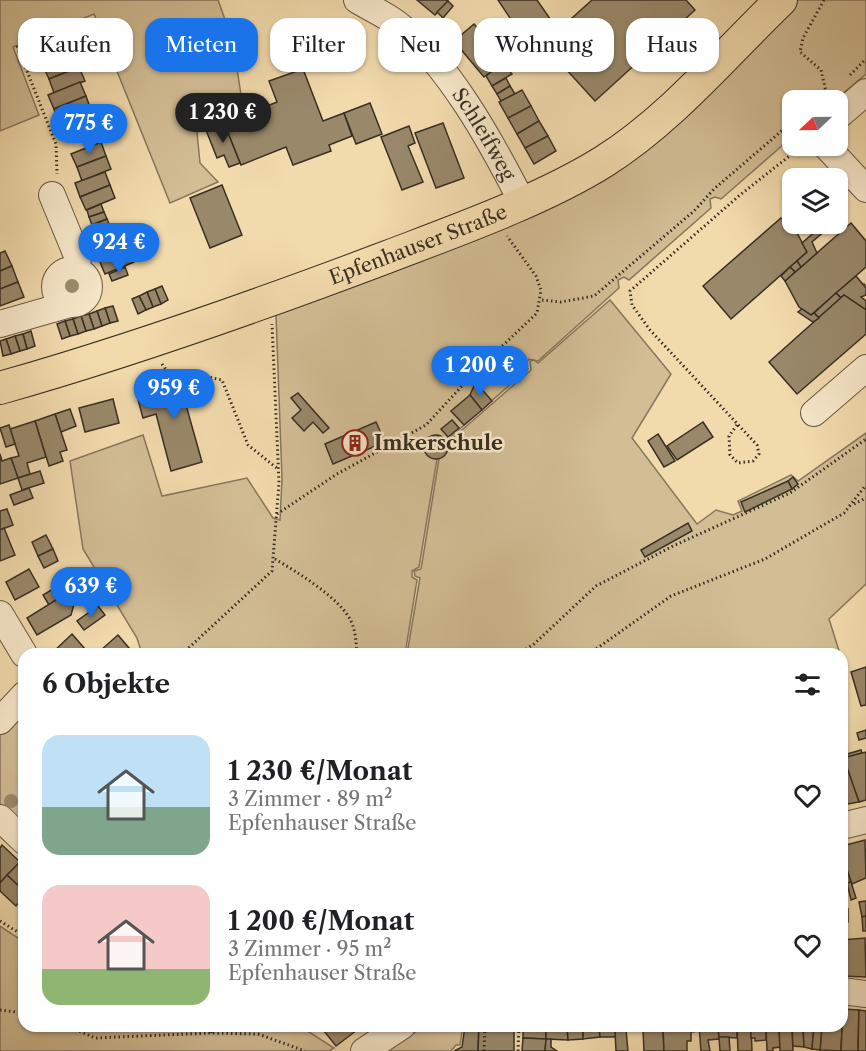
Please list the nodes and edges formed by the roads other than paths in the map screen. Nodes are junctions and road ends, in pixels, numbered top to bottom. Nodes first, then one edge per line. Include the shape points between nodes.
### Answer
1 (357, 0) edge
2 (781, 0) edge
3 (866, 92) edge
4 (848, 99) edge
5 (835, 156) edge
6 (866, 189) edge
7 (52, 195) road end
8 (508, 208) junction
9 (0, 324) edge
10 (866, 368) edge
11 (0, 388) edge
12 (814, 412) dead end
13 (0, 614) edge
14 (20, 648) edge
15 (18, 702) edge
16 (0, 721) edge
17 (0, 818) edge
18 (866, 820) edge
19 (848, 824) edge
20 (18, 835) edge
21 (848, 992) edge
22 (866, 994) edge
23 (393, 1032) edge
24 (364, 1051) edge

1 - 8 street, Schleifweg via 396,23 436,64 470,111
2 - 8 main road, Epfenhauser Straße via 636,139 602,163
3 - 4 street
5 - 6 street
7 - 9 street via 78,258 76,270 63,272 55,285 57,296 70,304
8 - 11 main road, Epfenhauser Straße via 271,301
10 - 12 street
13 - 14 street
15 - 16 street
17 - 20 street
18 - 19 street
21 - 22 street
23 - 24 street

